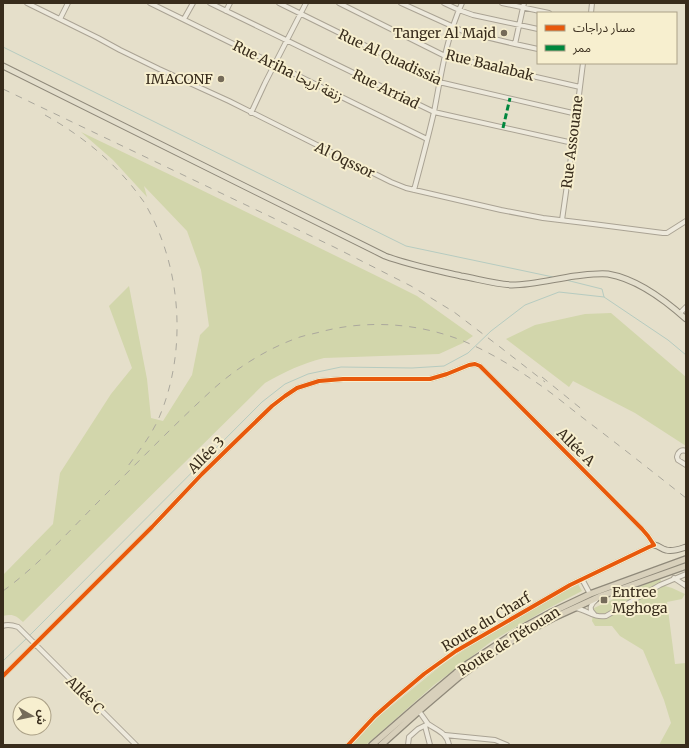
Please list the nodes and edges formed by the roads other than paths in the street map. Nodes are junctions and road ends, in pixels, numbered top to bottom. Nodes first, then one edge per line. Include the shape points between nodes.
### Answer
1 (27, 3) edge
2 (68, 3) edge
3 (150, 3) edge
4 (193, 3) edge
5 (210, 3) edge
6 (230, 3) edge
7 (279, 3) edge
8 (306, 3) edge
9 (339, 3) edge
10 (401, 3) edge
11 (444, 3) edge
12 (462, 3) edge
13 (502, 3) edge
14 (524, 5) edge
15 (459, 10) junction
16 (226, 11) junction
17 (546, 12) edge
18 (300, 14) junction
19 (60, 19) junction
20 (184, 19) junction
21 (519, 26) junction
22 (453, 27) junction
23 (537, 29) edge
24 (286, 41) junction
25 (515, 44) junction
26 (537, 49) edge
27 (445, 56) junction
28 (275, 64) junction
29 (583, 64) edge
30 (3, 66) edge
31 (439, 82) junction
32 (580, 87) junction
33 (434, 112) junction
34 (252, 113) junction
35 (577, 114) junction
36 (427, 139) junction
37 (573, 143) junction
38 (414, 190) junction
39 (562, 220) junction
40 (686, 221) edge
41 (686, 307) edge
42 (680, 313) junction
43 (686, 319) edge
44 (480, 366) joint
45 (686, 451) edge
46 (686, 466) edge
47 (654, 545) junction
48 (686, 547) edge
49 (686, 559) edge
50 (686, 566) edge
51 (686, 574) edge
52 (650, 576) junction
53 (674, 578) junction
54 (582, 579) junction
55 (686, 586) edge
56 (590, 594) junction
57 (602, 596) junction
58 (575, 608) junction
59 (597, 617) junction
60 (3, 626) edge
61 (34, 643) junction
62 (3, 676) edge
63 (419, 711) junction
64 (426, 725) junction
65 (445, 735) junction
66 (492, 740) junction
67 (136, 745) edge
68 (348, 745) edge
69 (372, 745) edge
70 (381, 745) edge
71 (408, 745) edge
72 (430, 745) edge
73 (449, 745) edge
74 (494, 745) edge
75 (506, 745) edge

1 - 19 street, Al Oqssor
2 - 19 street
3 - 20 street, Rue Ariha زنقة أريحا
4 - 20 street
5 - 16 street, Rue Arriad
6 - 16 street
7 - 18 street, Rue Al Quadissia
8 - 18 street
9 - 27 street, Rue Baalabak
10 - 22 street
11 - 15 street
12 - 15 street
13 - 14 street
14 - 17 street
14 - 21 street
15 - 21 street
15 - 22 street
16 - 24 street, Rue Arriad
18 - 24 street
18 - 31 street, Rue Al Quadissia
19 - 34 street, Al Oqssor via 126,54
20 - 28 street, Rue Ariha زنقة أريحا
21 - 23 street
21 - 25 street
22 - 25 street
22 - 27 street
24 - 28 street
24 - 33 street, Rue Arriad
25 - 26 street
27 - 31 street
27 - 32 street, Rue Baalabak
28 - 34 street
28 - 36 street, Rue Ariha زنقة أريحا
29 - 32 street, Rue Assouane
30 - 42 main road via 385,256 422,267 510,285 607,274 639,285
31 - 33 street
31 - 35 street, Rue Al Quadissia
32 - 35 street, Rue Assouane
33 - 36 street
33 - 37 street, Rue Arriad
34 - 38 street, Al Oqssor via 391,182
35 - 37 street, Rue Assouane
36 - 38 street
37 - 39 street, Rue Assouane
38 - 39 street, Al Oqssor via 501,210
39 - 40 street, Al Oqssor via 663,233
41 - 42 street
42 - 43 main road
44 - 47 street, Allée A via 642,529
44 - 61 street, Allée 3 via 469,365 430,379 330,380 297,388 272,406 242,435
45 - 46 street via 678,452 677,457
47 - 48 main road via 668,551
47 - 54 street, Route du Charf
49 - 52 highway, Route de Tétouan
50 - 52 highway, Route de Tétouan
51 - 53 street
52 - 56 highway, Route de Tétouan
52 - 57 highway, Route de Tétouan
53 - 55 street
53 - 59 street via 610,615
54 - 56 street
54 - 68 street, Route du Charf via 440,662 375,716
56 - 69 highway, Route de Tétouan via 526,626 469,663
57 - 58 highway, Route de Tétouan
57 - 59 street via 591,606
58 - 59 street
58 - 63 highway, Route de Tétouan via 536,626 492,653
60 - 61 street, Allée C via 7,624 18,627
61 - 62 street, Allée 3
61 - 67 street, Allée C
63 - 64 street
63 - 70 highway, Route de Tétouan
64 - 65 street
64 - 71 street via 409,737
64 - 72 street
65 - 66 street
65 - 73 street
66 - 74 street
66 - 75 street

